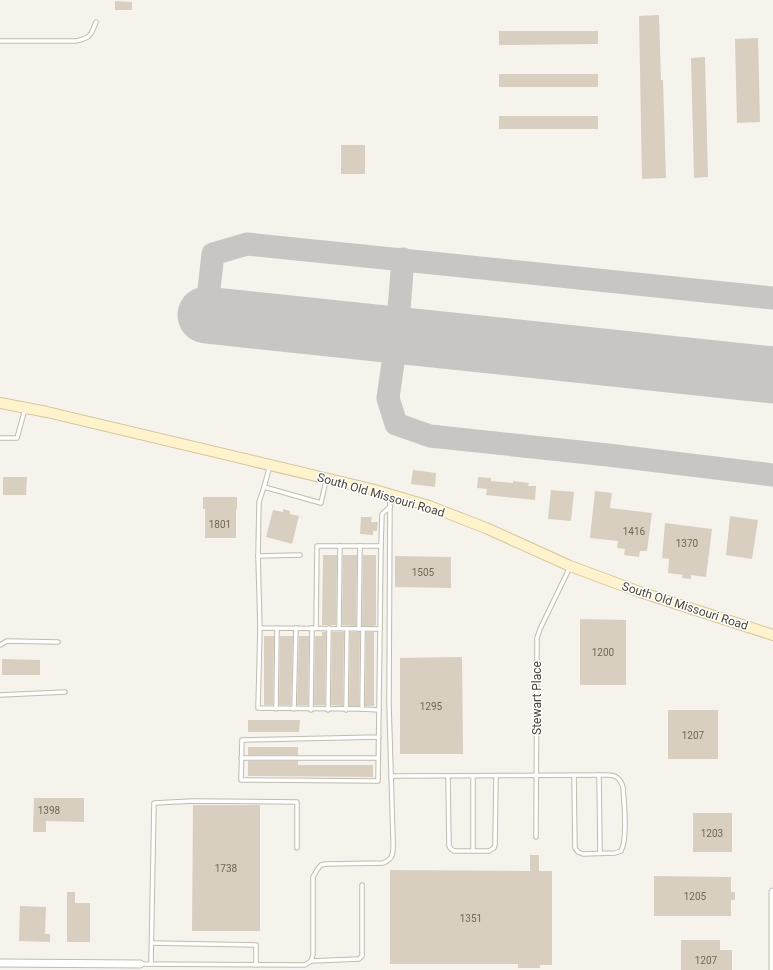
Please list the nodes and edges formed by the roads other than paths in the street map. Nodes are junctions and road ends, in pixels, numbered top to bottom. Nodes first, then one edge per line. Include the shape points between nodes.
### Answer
1 (96, 22) dead end
2 (0, 41) edge
3 (0, 403) edge
4 (25, 408) junction
5 (0, 438) edge
6 (270, 465) junction
7 (326, 479) junction
8 (264, 487) junction
9 (390, 495) junction
10 (390, 507) junction
11 (340, 546) junction
12 (360, 546) junction
13 (381, 546) junction
14 (300, 554) dead end
15 (258, 556) junction
16 (570, 566) junction
17 (260, 628) junction
18 (277, 628) junction
19 (296, 628) junction
20 (312, 628) junction
21 (316, 628) junction
22 (329, 628) junction
23 (338, 628) junction
24 (347, 628) junction
25 (361, 629) junction
26 (380, 629) junction
27 (773, 635) edge
28 (58, 642) dead end
29 (0, 645) edge
30 (65, 692) dead end
31 (0, 694) edge
32 (276, 709) junction
33 (294, 709) junction
34 (362, 709) junction
35 (311, 710) junction
36 (328, 710) junction
37 (346, 710) junction
38 (379, 710) junction
39 (379, 737) junction
40 (241, 758) junction
41 (378, 758) junction
42 (536, 775) junction
43 (574, 775) junction
44 (598, 775) junction
45 (391, 776) junction
46 (448, 776) junction
47 (473, 776) junction
48 (496, 776) junction
49 (536, 837) dead end
50 (297, 848) dead end
51 (473, 851) junction
52 (600, 854) junction
53 (362, 885) dead end
54 (773, 892) edge
55 (152, 943) junction
56 (311, 961) junction
57 (0, 963) edge
58 (140, 964) joint
59 (151, 964) junction
60 (256, 966) junction
61 (773, 970) edge

1 - 2 lane via 86,39 76,41
3 - 4 main road, South Old Missouri Road
4 - 5 lane via 17,438
4 - 6 main road, South Old Missouri Road
6 - 7 main road, South Old Missouri Road
6 - 8 lane
7 - 8 lane via 321,504
7 - 9 main road, South Old Missouri Road
8 - 15 lane via 259,502
9 - 10 lane
9 - 16 main road, South Old Missouri Road via 429,506 486,528
10 - 13 lane via 382,514
10 - 45 lane
11 - 12 lane
11 - 21 lane via 317,546
11 - 23 lane
12 - 13 lane
12 - 25 lane
13 - 26 lane
14 - 15 lane
15 - 17 lane
16 - 27 main road, South Old Missouri Road via 640,592
16 - 42 lane, Stewart Place via 537,638
17 - 18 lane
17 - 32 lane via 258,708
18 - 19 lane
18 - 32 lane
19 - 20 lane
19 - 33 lane
20 - 21 lane
20 - 35 lane
21 - 22 lane
22 - 23 lane
22 - 36 lane
23 - 24 lane
24 - 25 lane
24 - 37 lane
25 - 26 lane
25 - 34 lane
26 - 38 lane
28 - 29 lane via 6,641
30 - 31 lane
32 - 33 lane
33 - 35 lane
34 - 37 lane
34 - 38 lane
35 - 36 lane
36 - 37 lane
38 - 39 lane
39 - 40 lane via 242,740
39 - 41 lane
40 - 41 lane
40 - 41 lane via 241,780 378,781
42 - 43 lane
42 - 48 lane
42 - 49 lane, Stewart Place
43 - 44 lane
43 - 52 lane via 575,848 583,854
44 - 52 lane
44 - 52 lane via 612,775 621,781 625,836 621,851
45 - 46 lane
45 - 56 lane via 394,839 392,857 383,863 326,864 317,870 313,877
46 - 47 lane
46 - 51 lane via 449,846 454,851
47 - 48 lane
47 - 51 lane
48 - 51 lane via 494,848 490,851
50 - 55 lane via 297,802 154,803
53 - 56 lane via 362,956 359,959
54 - 61 street
55 - 59 lane
55 - 60 lane via 256,944
56 - 60 lane via 296,966
57 - 58 street
58 - 59 lane
59 - 60 lane

